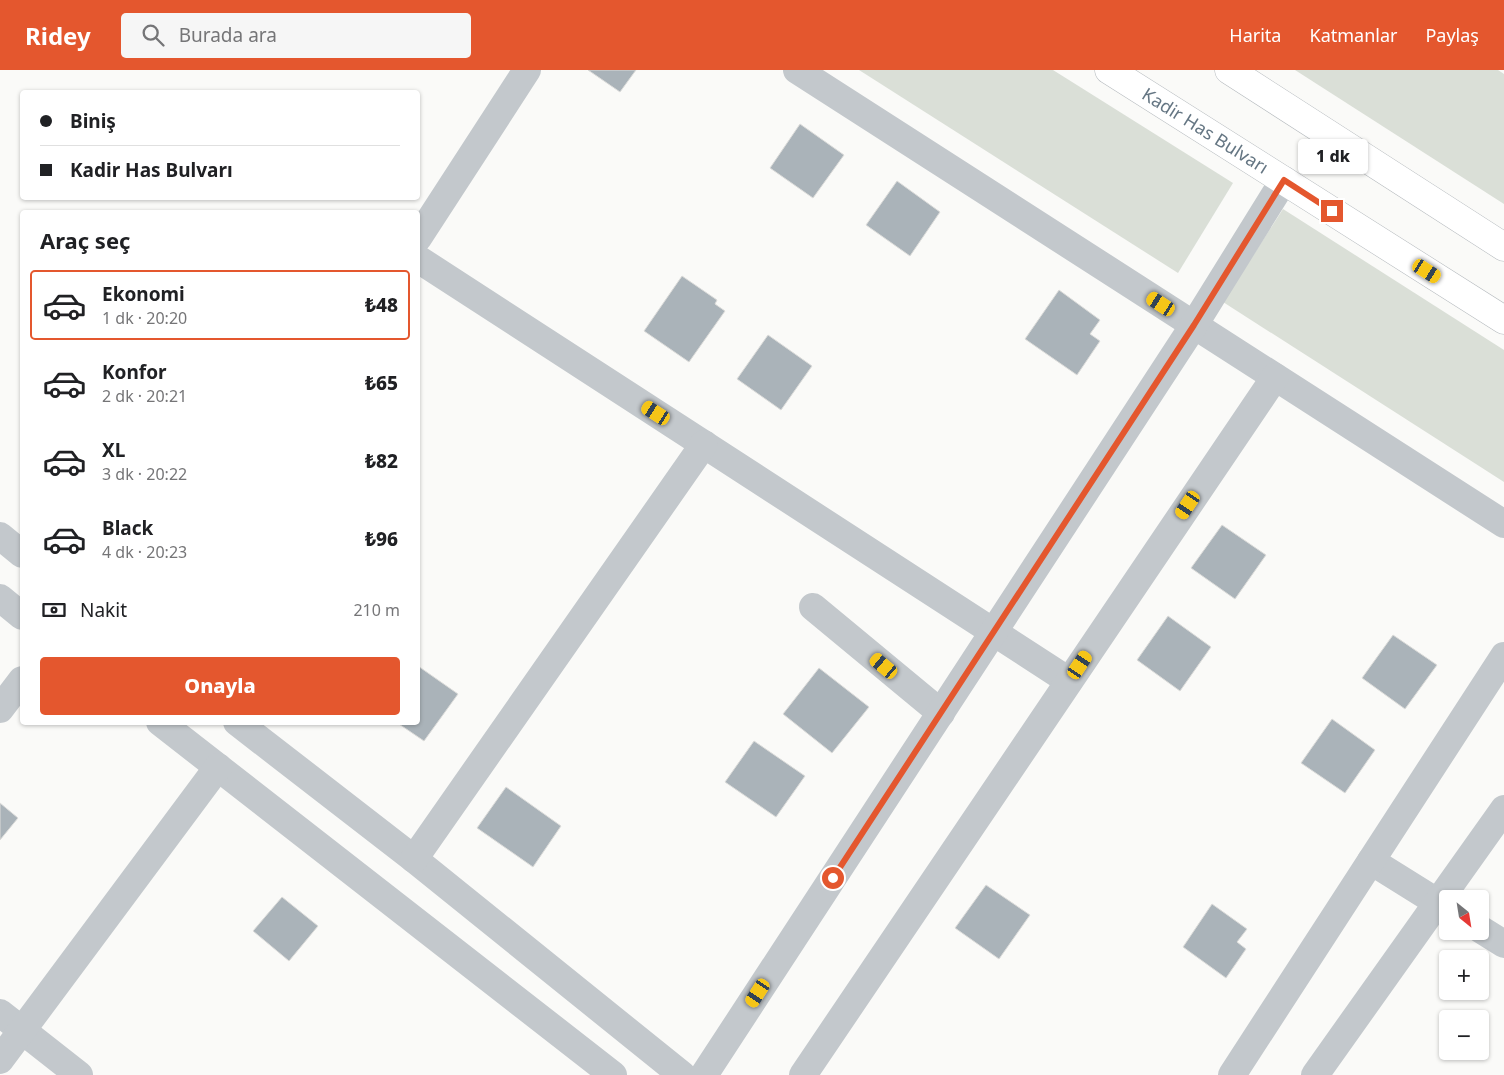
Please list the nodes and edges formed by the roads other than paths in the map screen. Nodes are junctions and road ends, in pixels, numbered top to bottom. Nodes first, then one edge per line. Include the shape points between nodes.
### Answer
1 (527, 70) edge
2 (797, 70) edge
3 (1109, 70) edge
4 (1229, 70) edge
5 (1284, 180) junction
6 (420, 235) edge
7 (1504, 247) edge
8 (420, 260) edge
9 (1504, 320) edge
10 (1194, 325) junction
11 (1275, 377) junction
12 (704, 444) junction
13 (1504, 524) edge
14 (0, 536) edge
15 (20, 552) edge
16 (0, 598) edge
17 (813, 607) dead end
18 (20, 614) edge
19 (993, 632) junction
20 (1504, 656) edge
21 (1069, 681) junction
22 (20, 683) edge
23 (0, 708) edge
24 (941, 713) junction
25 (164, 725) edge
26 (241, 725) edge
27 (218, 767) junction
28 (1504, 809) edge
29 (414, 859) junction
30 (1371, 861) junction
31 (1452, 890) edge
32 (1439, 904) edge
33 (1439, 910) edge
34 (1489, 935) edge
35 (1504, 944) edge
36 (0, 1013) edge
37 (22, 1030) junction
38 (0, 1060) edge
39 (79, 1075) edge
40 (613, 1075) edge
41 (682, 1075) edge
42 (704, 1075) edge
43 (803, 1075) edge
44 (1232, 1075) edge
45 (1315, 1075) edge

1 - 6 street
2 - 10 street
3 - 5 highway, Kadir Has Bulvarı
4 - 7 highway
5 - 9 highway, Kadir Has Bulvarı
5 - 10 street
8 - 12 street
10 - 11 street
10 - 19 street
11 - 13 street
11 - 21 street
12 - 19 street
12 - 29 street
14 - 15 street
16 - 18 street
17 - 24 street
19 - 21 street
19 - 24 street
20 - 30 street
21 - 43 street
22 - 23 street
24 - 42 street
25 - 27 street
26 - 29 street
27 - 37 street
27 - 40 street
28 - 31 street
29 - 41 street
30 - 32 street
30 - 44 street
33 - 45 street
34 - 35 street
36 - 37 street
37 - 38 street
37 - 39 street

